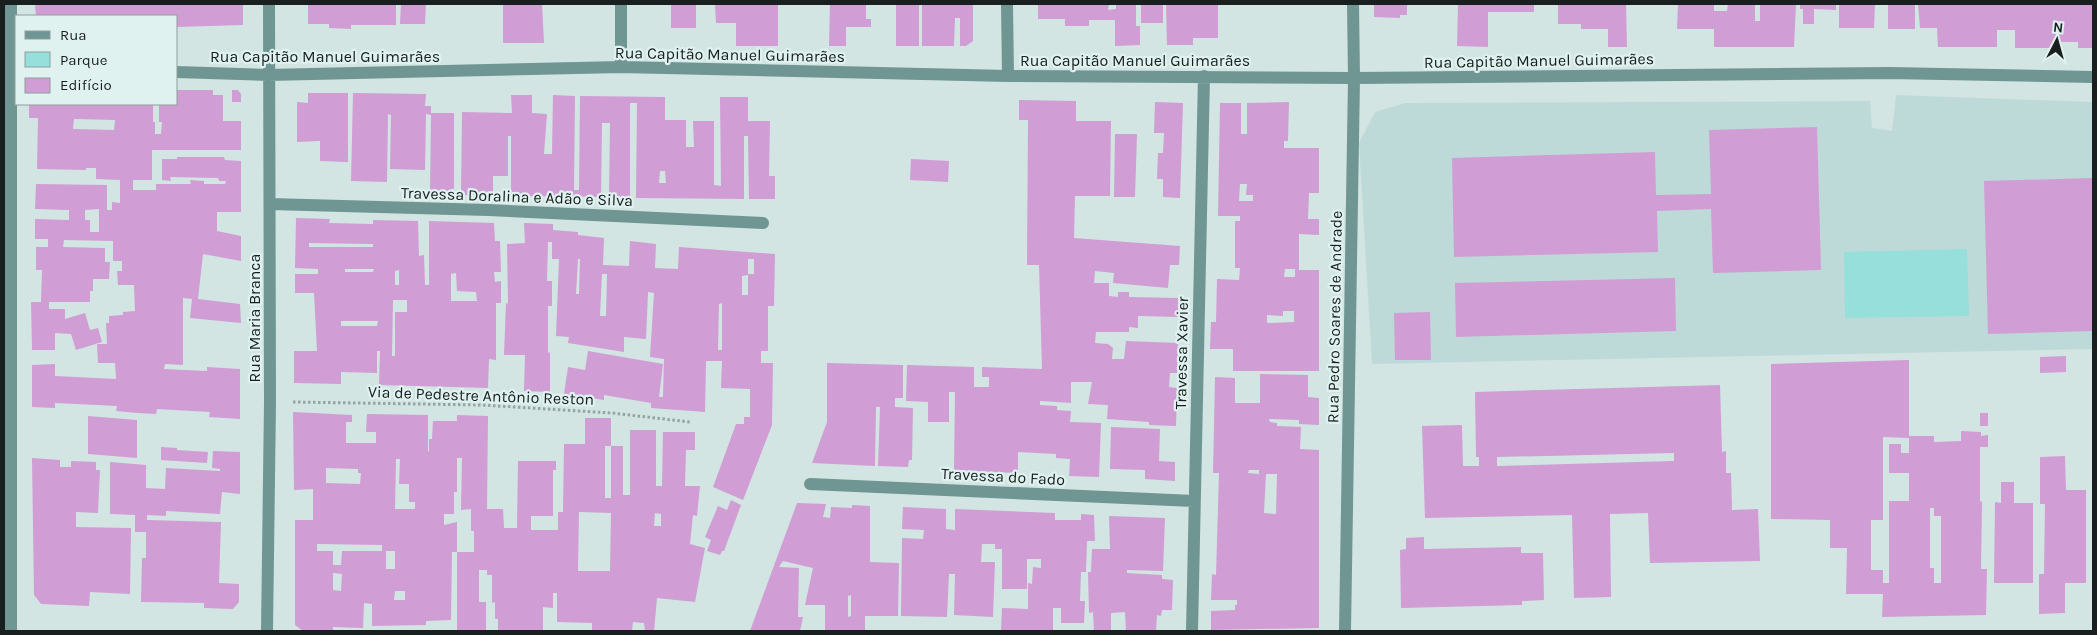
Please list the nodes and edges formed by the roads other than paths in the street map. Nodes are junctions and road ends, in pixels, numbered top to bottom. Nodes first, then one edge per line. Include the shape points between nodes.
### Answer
1 (11, 4) edge
2 (269, 4) edge
3 (621, 4) edge
4 (1007, 4) edge
5 (1353, 4) edge
6 (10, 65) edge
7 (621, 67) junction
8 (178, 72) edge
9 (268, 75) junction
10 (1008, 76) junction
11 (1204, 76) junction
12 (2093, 77) edge
13 (1354, 78) junction
14 (270, 204) junction
15 (763, 224) dead end
16 (810, 484) dead end
17 (1194, 501) junction
18 (4, 631) edge
19 (12, 631) edge
20 (18, 631) edge
21 (267, 631) edge
22 (1192, 631) edge
23 (1345, 631) edge

1 - 6 street
2 - 9 street, Rua Maria Branca
3 - 7 street
4 - 10 street
5 - 13 street, Rua Pedro Soares de Andrade
6 - 19 street
7 - 9 street, Rua Capitão Manuel Guimarães
7 - 10 street, Rua Capitão Manuel Guimarães
8 - 9 street, Rua Capitão Manuel Guimarães
9 - 14 street, Rua Maria Branca
10 - 11 street, Rua Capitão Manuel Guimarães
11 - 13 street, Rua Capitão Manuel Guimarães
11 - 17 street, Travessa Xavier
12 - 13 street, Rua Capitão Manuel Guimarães via 1880,73
13 - 23 street, Rua Pedro Soares de Andrade
14 - 15 street, Travessa Doralina e Adão e Silva via 488,210
14 - 21 street, Rua Maria Branca
16 - 17 street, Travessa do Fado
17 - 22 street, Travessa Xavier
18 - 19 street
19 - 20 street

